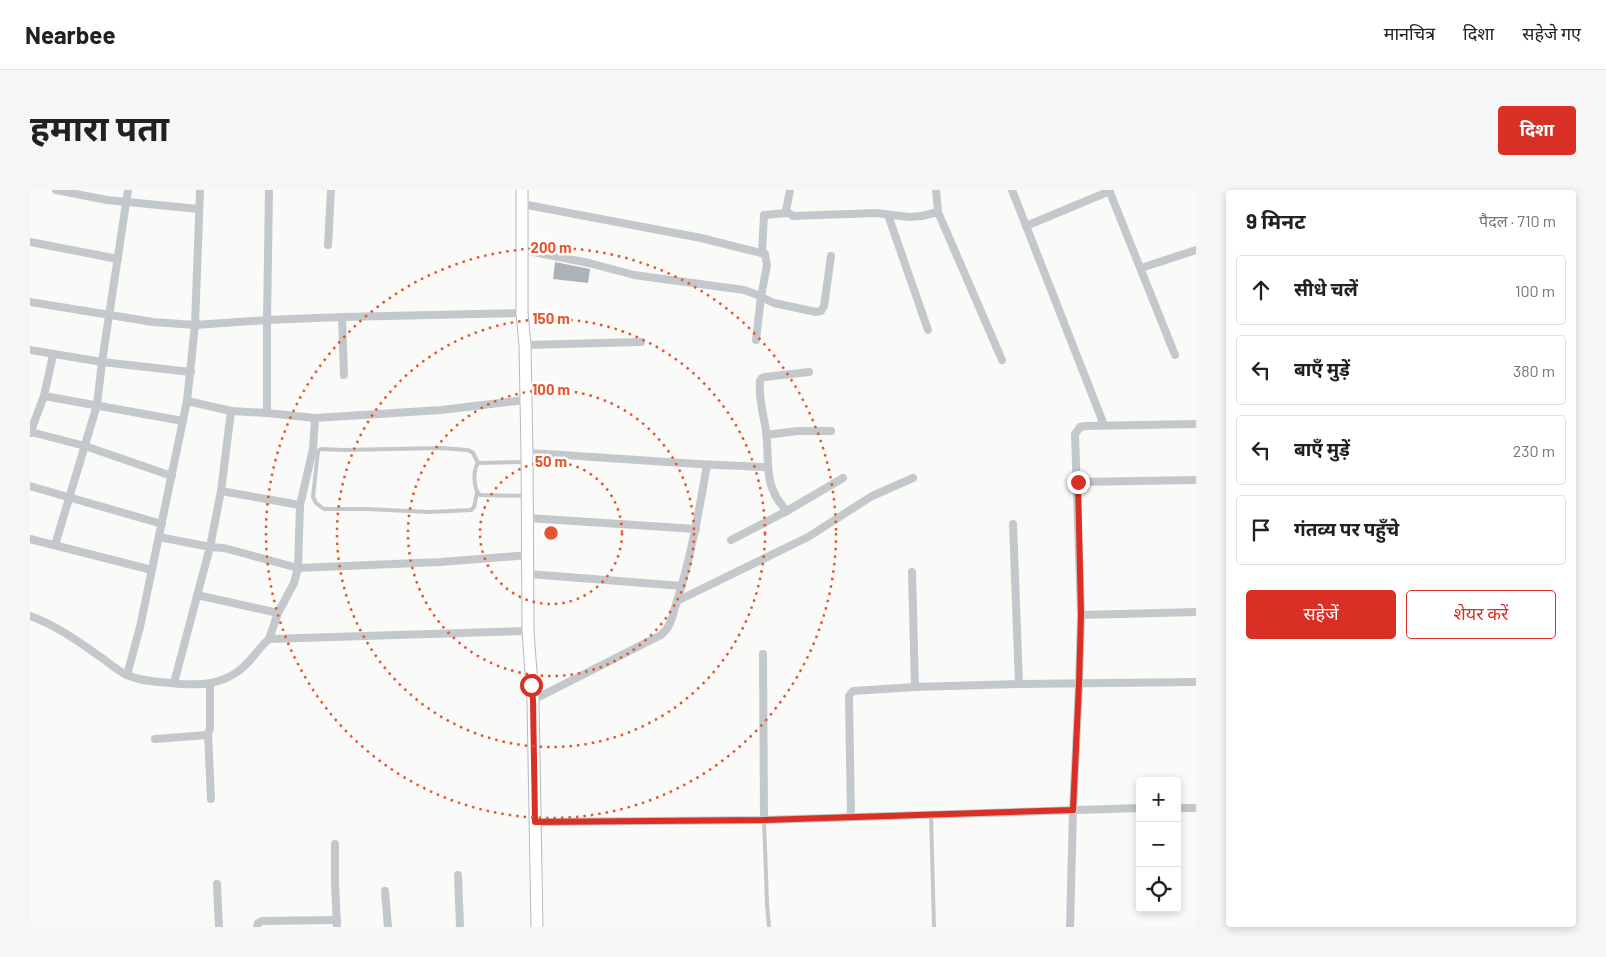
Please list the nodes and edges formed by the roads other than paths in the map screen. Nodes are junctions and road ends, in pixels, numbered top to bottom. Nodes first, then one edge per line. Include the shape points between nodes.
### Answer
1 (56, 190) edge
2 (128, 190) edge
3 (200, 190) edge
4 (269, 190) edge
5 (331, 190) edge
6 (522, 190) edge
7 (790, 190) edge
8 (936, 190) edge
9 (1012, 190) edge
10 (1109, 191) edge
11 (126, 202) junction
12 (522, 204) junction
13 (199, 209) junction
14 (938, 212) junction
15 (788, 214) junction
16 (888, 214) junction
17 (1026, 226) junction
18 (30, 242) edge
19 (328, 245) dead end
20 (523, 250) junction
21 (1196, 250) edge
22 (762, 253) junction
23 (831, 256) dead end
24 (118, 259) junction
25 (1141, 268) junction
26 (761, 297) junction
27 (30, 302) edge
28 (522, 313) junction
29 (110, 315) junction
30 (342, 317) junction
31 (267, 320) junction
32 (195, 325) junction
33 (928, 330) dead end
34 (756, 340) dead end
35 (641, 342) dead end
36 (525, 345) junction
37 (30, 350) edge
38 (53, 355) junction
39 (1174, 355) dead end
40 (1002, 360) dead end
41 (102, 362) junction
42 (191, 372) junction
43 (809, 372) dead end
44 (344, 375) dead end
45 (44, 396) junction
46 (526, 400) junction
47 (187, 401) junction
48 (97, 405) junction
49 (231, 411) junction
50 (267, 413) junction
51 (315, 418) junction
52 (182, 421) junction
53 (1196, 424) edge
54 (1104, 426) junction
55 (831, 431) dead end
56 (30, 433) edge
57 (766, 435) junction
58 (84, 446) junction
59 (527, 457) junction
60 (478, 463) junction
61 (707, 465) junction
62 (767, 467) junction
63 (172, 476) junction
64 (843, 478) dead end
65 (914, 478) dead end
66 (1196, 480) edge
67 (1078, 482) junction
68 (30, 486) edge
69 (221, 491) junction
70 (478, 494) junction
71 (69, 496) junction
72 (527, 496) junction
73 (300, 504) junction
74 (787, 511) junction
75 (528, 518) junction
76 (162, 524) junction
77 (1013, 524) dead end
78 (696, 529) junction
79 (159, 537) junction
80 (30, 539) edge
81 (731, 540) dead end
82 (55, 545) junction
83 (210, 547) junction
84 (529, 555) junction
85 (298, 568) junction
86 (152, 570) junction
87 (912, 572) dead end
88 (529, 574) junction
89 (682, 586) junction
90 (197, 595) junction
91 (677, 601) junction
92 (1196, 612) edge
93 (278, 613) junction
94 (1081, 615) junction
95 (30, 616) edge
96 (528, 631) junction
97 (269, 639) junction
98 (762, 654) dead end
99 (127, 675) junction
100 (1196, 682) edge
101 (174, 683) junction
102 (210, 684) junction
103 (1019, 684) junction
104 (1079, 684) junction
105 (915, 687) junction
106 (533, 700) junction
107 (208, 733) junction
108 (155, 739) dead end
109 (211, 799) dead end
110 (1136, 808) edge
111 (1181, 808) edge
112 (1196, 808) edge
113 (1073, 810) junction
114 (931, 815) junction
115 (851, 817) junction
116 (764, 820) junction
117 (535, 822) junction
118 (335, 844) dead end
119 (458, 875) dead end
120 (217, 884) dead end
121 (386, 891) dead end
122 (337, 924) edge
123 (219, 927) edge
124 (257, 927) edge
125 (388, 927) edge
126 (460, 927) edge
127 (537, 927) edge
128 (769, 927) edge
129 (934, 927) edge
130 (1070, 927) edge

1 - 11 street
2 - 11 street
3 - 13 street
4 - 31 street
5 - 19 street
6 - 12 main road
7 - 15 street
8 - 14 street
9 - 17 street
10 - 17 street
10 - 25 street
11 - 13 street
11 - 24 street
12 - 20 main road
12 - 22 street
13 - 32 street
14 - 16 street via 909,217
14 - 40 street
15 - 16 street
15 - 22 street via 764,215
16 - 33 street
17 - 54 street
18 - 24 street
20 - 26 street via 634,275 744,290
20 - 28 main road
21 - 25 street
22 - 26 street via 767,265
23 - 26 street via 826,298 821,311 774,303
24 - 29 street
25 - 39 street
26 - 34 street
27 - 29 street
28 - 30 street
28 - 36 main road
29 - 32 street
29 - 41 street
30 - 31 street
30 - 44 street
31 - 32 street
31 - 50 street
32 - 42 street
35 - 36 street
36 - 46 main road
37 - 38 street
38 - 41 street
38 - 45 street
41 - 42 street
41 - 48 street
42 - 47 street
43 - 57 street via 761,379 759,385
45 - 48 street
45 - 56 street
46 - 51 street via 441,410
46 - 59 main road
47 - 49 street
47 - 52 street
48 - 52 street
48 - 58 street
49 - 50 street
49 - 69 street
50 - 51 street
51 - 73 street via 313,449
52 - 63 street
53 - 54 street
54 - 67 street via 1085,426 1077,430
55 - 57 street
56 - 58 street
57 - 62 street
58 - 63 street
58 - 71 street
59 - 60 lane
59 - 61 street via 619,458
59 - 72 main road
60 - 70 lane via 475,467
60 - 70 lane via 468,450 321,450 318,451 313,497 324,509 431,512 471,510
61 - 62 street
61 - 78 street
62 - 74 street via 772,492
63 - 76 street
64 - 74 street
65 - 91 street via 872,496 808,537
66 - 67 street
67 - 94 street
68 - 71 street
69 - 73 street
69 - 83 street
70 - 72 lane
71 - 76 street
71 - 82 street
72 - 75 main road
73 - 85 street
74 - 81 street
75 - 78 street
75 - 84 main road
76 - 79 street
77 - 103 street
78 - 89 street
79 - 83 street
79 - 86 street
80 - 82 street
82 - 86 street
83 - 85 street
83 - 90 street
84 - 85 street
84 - 88 main road
85 - 93 street
86 - 99 street
87 - 105 street
88 - 89 street
88 - 96 main road
89 - 91 street
90 - 93 street
90 - 101 street
91 - 106 street via 669,627 662,635
92 - 94 street
93 - 97 street
94 - 104 street
95 - 99 street via 68,635
96 - 97 street
96 - 106 main road
97 - 102 street via 238,672
98 - 116 street
99 - 101 street via 147,681
100 - 104 street
101 - 102 street
102 - 107 street
103 - 104 street
103 - 105 street
104 - 113 street
105 - 115 street via 856,690 849,694
106 - 117 main road
107 - 108 street
107 - 109 street
110 - 113 street
111 - 112 street
113 - 114 street
113 - 130 street
114 - 115 street
114 - 129 lane
115 - 116 street
116 - 117 street
116 - 128 lane
117 - 127 main road
118 - 122 street
119 - 126 street
120 - 123 street
121 - 125 street
122 - 124 street via 262,921

